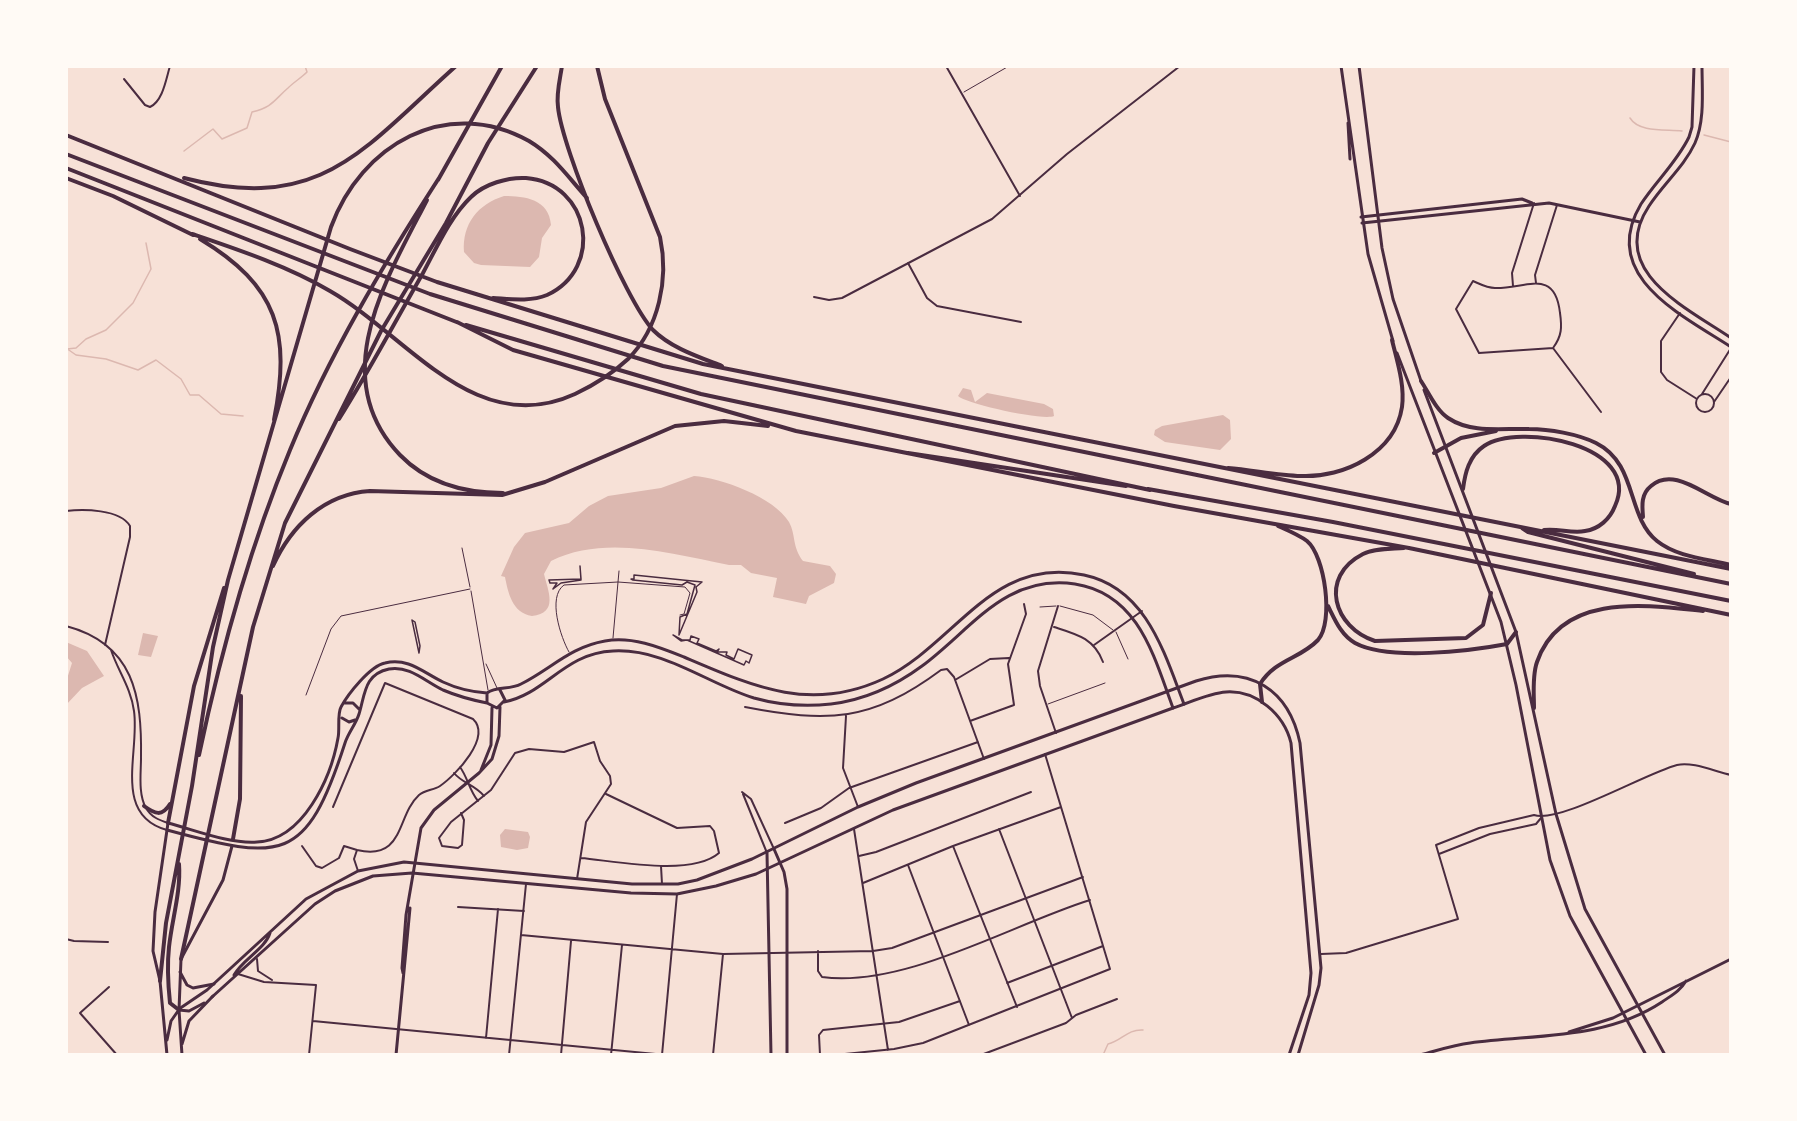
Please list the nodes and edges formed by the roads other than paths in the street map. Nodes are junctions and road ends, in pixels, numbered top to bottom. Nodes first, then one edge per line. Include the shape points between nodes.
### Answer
1 (170, 66) edge
2 (456, 66) edge
3 (502, 66) edge
4 (537, 66) edge
5 (562, 66) edge
6 (597, 66) edge
7 (946, 66) edge
8 (1009, 66) edge
9 (1180, 66) edge
10 (1341, 66) edge
11 (1359, 66) edge
12 (1694, 66) edge
13 (1702, 66) edge
14 (124, 79) dead end
15 (962, 94) junction
16 (1349, 118) junction
17 (66, 135) edge
18 (66, 154) edge
19 (1350, 159) dead end
20 (66, 168) edge
21 (170, 175) junction
22 (66, 178) edge
23 (439, 178) junction
24 (1020, 196) junction
25 (587, 198) junction
26 (1534, 203) junction
27 (1557, 205) junction
28 (1378, 215) junction
29 (1362, 217) junction
30 (1633, 221) junction
31 (1379, 222) junction
32 (1640, 222) junction
33 (1362, 223) junction
34 (192, 234) junction
35 (908, 263) junction
36 (1536, 283) junction
37 (1513, 286) junction
38 (814, 297) dead end
39 (487, 298) junction
40 (1680, 313) junction
41 (457, 322) junction
42 (1021, 322) dead end
43 (1731, 338) edge
44 (1392, 340) junction
45 (1553, 348) junction
46 (1731, 348) edge
47 (731, 370) junction
48 (1731, 377) edge
49 (1421, 381) junction
50 (1701, 395) junction
51 (1697, 399) junction
52 (1714, 402) junction
53 (1601, 412) dead end
54 (783, 428) junction
55 (1499, 430) junction
56 (270, 441) junction
57 (325, 442) junction
58 (1446, 445) junction
59 (892, 452) junction
60 (1434, 453) junction
61 (1206, 465) junction
62 (1463, 489) junction
63 (1150, 490) junction
64 (513, 493) junction
65 (1731, 504) edge
66 (66, 511) edge
67 (1643, 520) junction
68 (1275, 524) junction
69 (1520, 526) junction
70 (1539, 530) junction
71 (462, 548) dead end
72 (1409, 548) junction
73 (233, 561) junction
74 (1731, 567) edge
75 (620, 571) dead end
76 (618, 582) junction
77 (265, 583) junction
78 (550, 583) joint
79 (1729, 584) edge
80 (470, 589) junction
81 (1491, 593) junction
82 (1731, 601) edge
83 (1327, 603) junction
84 (979, 604) junction
85 (1024, 604) dead end
86 (1058, 606) junction
87 (1040, 607) dead end
88 (1142, 611) junction
89 (985, 612) junction
90 (1723, 613) junction
91 (680, 615) dead end
92 (1731, 615) edge
93 (1134, 618) junction
94 (66, 626) edge
95 (1054, 627) junction
96 (1114, 631) junction
97 (1516, 632) junction
98 (677, 635) junction
99 (613, 640) junction
100 (1507, 644) junction
101 (105, 645) junction
102 (1094, 645) junction
103 (416, 647) joint
104 (111, 650) junction
105 (613, 651) junction
106 (924, 651) junction
107 (569, 652) junction
108 (680, 656) junction
109 (1009, 658) junction
110 (931, 659) junction
111 (1128, 659) dead end
112 (485, 662) junction
113 (1103, 662) dead end
114 (676, 665) junction
115 (955, 680) junction
116 (746, 683) junction
117 (1105, 683) dead end
118 (1260, 684) junction
119 (241, 686) junction
120 (856, 688) junction
121 (1178, 688) junction
122 (498, 689) junction
123 (488, 692) junction
124 (742, 693) junction
125 (1167, 693) junction
126 (306, 695) dead end
127 (860, 698) junction
128 (504, 702) junction
129 (1262, 702) junction
130 (487, 703) junction
131 (343, 704) junction
132 (1046, 704) junction
133 (1184, 704) junction
134 (500, 707) junction
135 (745, 707) dead end
136 (492, 708) junction
137 (1173, 708) junction
138 (1534, 708) junction
139 (359, 711) junction
140 (846, 716) junction
141 (341, 717) junction
142 (358, 718) junction
143 (970, 721) junction
144 (1056, 733) junction
145 (978, 742) junction
146 (1045, 754) junction
147 (984, 759) junction
148 (459, 767) junction
149 (453, 772) junction
150 (479, 773) junction
151 (1731, 775) edge
152 (132, 781) junction
153 (140, 781) junction
154 (467, 782) junction
155 (192, 786) junction
156 (849, 788) junction
157 (1031, 792) dead end
158 (606, 794) junction
159 (484, 796) junction
160 (172, 801) junction
161 (478, 801) junction
162 (144, 806) junction
163 (333, 807) dead end
164 (858, 807) junction
165 (1061, 807) junction
166 (461, 813) junction
167 (1556, 814) junction
168 (1541, 818) junction
169 (168, 823) junction
170 (785, 823) dead end
171 (854, 829) junction
172 (999, 829) junction
173 (167, 830) junction
174 (233, 839) junction
175 (232, 846) junction
176 (302, 846) dead end
177 (953, 846) junction
178 (774, 849) junction
179 (357, 850) junction
180 (767, 853) junction
181 (1439, 854) junction
182 (859, 856) junction
183 (179, 857) junction
184 (581, 858) junction
185 (414, 862) junction
186 (781, 864) junction
187 (908, 864) junction
188 (662, 866) junction
189 (768, 869) junction
190 (358, 871) junction
191 (412, 873) junction
192 (1083, 877) junction
193 (577, 879) junction
194 (863, 883) junction
195 (526, 884) junction
196 (662, 884) junction
197 (677, 894) junction
198 (1025, 897) junction
199 (1090, 900) junction
200 (458, 907) dead end
201 (498, 909) junction
202 (524, 911) junction
203 (980, 914) junction
204 (1034, 920) junction
205 (270, 931) junction
206 (934, 932) junction
207 (521, 935) junction
208 (989, 937) junction
209 (66, 939) edge
210 (572, 940) junction
211 (108, 942) dead end
212 (622, 945) junction
213 (1104, 946) junction
214 (673, 950) junction
215 (818, 951) junction
216 (873, 951) junction
217 (787, 952) junction
218 (770, 953) junction
219 (723, 954) junction
220 (1321, 954) junction
221 (258, 955) junction
222 (943, 955) junction
223 (181, 959) junction
224 (1731, 959) edge
225 (1052, 966) junction
226 (179, 971) junction
227 (238, 974) junction
228 (877, 976) junction
229 (233, 978) junction
230 (160, 981) junction
231 (275, 981) junction
232 (1686, 981) junction
233 (1007, 983) junction
234 (214, 984) junction
235 (109, 987) dead end
236 (1061, 990) junction
237 (213, 996) junction
238 (1117, 999) dead end
239 (961, 1001) junction
240 (1638, 1006) junction
241 (1017, 1007) junction
242 (179, 1010) junction
243 (1641, 1013) junction
244 (1622, 1014) junction
245 (1072, 1018) junction
246 (313, 1020) junction
247 (1626, 1021) junction
248 (884, 1024) junction
249 (969, 1025) junction
250 (398, 1029) junction
251 (1569, 1032) junction
252 (486, 1038) junction
253 (511, 1040) junction
254 (562, 1045) junction
255 (166, 1048) junction
256 (612, 1050) junction
257 (888, 1050) junction
258 (182, 1053) edge
259 (117, 1055) edge
260 (167, 1055) edge
261 (309, 1055) edge
262 (396, 1055) edge
263 (509, 1055) edge
264 (561, 1055) edge
265 (611, 1055) edge
266 (663, 1055) edge
267 (713, 1055) edge
268 (771, 1055) edge
269 (787, 1055) edge
270 (820, 1055) edge
271 (834, 1055) edge
272 (889, 1055) edge
273 (981, 1055) edge
274 (1289, 1055) edge
275 (1298, 1055) edge
276 (1420, 1055) edge
277 (1646, 1055) edge
278 (1665, 1055) edge

1 - 14 street via 161,94 150,107
2 - 21 highway via 358,153 313,178 250,190
3 - 23 highway
4 - 57 highway via 371,350
5 - 25 highway via 557,106
6 - 34 highway via 605,99 660,237 664,258 657,307 649,330 634,353 592,386 562,399 540,405 496,403 448,380 346,302 291,272
7 - 15 street
8 - 15 lane
9 - 24 street
10 - 16 main road
11 - 28 main road
12 - 30 main road via 1689,137
13 - 32 main road via 1701,116 1695,142
15 - 24 street
16 - 19 main road
16 - 29 main road
17 - 21 highway
18 - 79 highway via 430,294 663,366
20 - 41 highway
21 - 39 highway via 371,258
22 - 34 highway
23 - 64 highway via 370,325 363,366 369,401 378,426 390,443 424,475 462,490
23 - 155 highway via 366,300 298,431 244,573
24 - 35 street via 981,226
25 - 47 highway via 641,315 654,331 694,355
25 - 56 highway via 551,156 512,134 483,126 448,126 402,140 371,161 346,192 331,227
26 - 27 main road
26 - 28 main road via 1522,199
26 - 31 main road via 1521,208
26 - 37 street via 1512,273
27 - 30 main road
27 - 36 street via 1535,275
28 - 29 main road
28 - 31 main road
29 - 33 main road
30 - 32 main road
30 - 40 main road via 1629,246 1636,269 1653,293
31 - 33 main road
31 - 49 main road via 1393,299
32 - 43 main road via 1638,253 1653,282
33 - 44 main road via 1373,279
34 - 56 highway via 251,277 273,316 281,360
35 - 38 street via 842,298
35 - 42 street via 933,304
36 - 37 street
36 - 45 street via 1551,288 1558,299 1562,327
37 - 45 street via 1494,288 1473,281 1456,309 1479,353
39 - 47 highway
39 - 57 highway via 534,298 571,277 582,252 582,223 569,198 556,188 526,178 507,179 473,195 445,233
40 - 46 main road
40 - 51 street via 1661,341 1661,372
41 - 54 highway via 513,350
41 - 63 highway via 701,394
44 - 60 main road
44 - 61 highway via 1402,406 1393,432 1368,459 1345,469 1302,476
45 - 53 street
46 - 50 street
47 - 61 highway
48 - 52 street
49 - 55 highway via 1448,418 1473,427
49 - 58 main road
50 - 51 street
50 - 52 street via 1709,395
51 - 52 street via 1696,405 1702,412 1710,410
54 - 59 highway
54 - 64 highway via 724,421 675,426
55 - 58 highway
55 - 67 highway via 1550,431 1605,448 1620,463
56 - 73 highway
57 - 77 highway via 285,523
58 - 60 highway
58 - 62 main road
59 - 63 highway
59 - 68 highway
60 - 81 main road
61 - 69 highway
62 - 70 highway via 1476,452 1501,438 1548,439 1594,452 1607,460 1619,488 1618,500 1606,520 1584,531
62 - 97 main road
63 - 82 highway
64 - 77 highway via 492,496 370,491 344,496 316,510 301,523 283,546
65 - 67 highway via 1668,479 1647,490
66 - 101 street via 87,508 123,519 130,526
67 - 74 highway via 1656,540 1668,548
68 - 72 highway
68 - 83 highway via 1307,541 1314,550
69 - 70 highway
69 - 79 highway via 1528,532
70 - 74 highway
71 - 80 lane
72 - 81 highway via 1363,554 1338,582 1337,609 1352,629 1364,637 1376,641 1466,638 1483,625
72 - 90 highway
73 - 155 highway via 213,647
73 - 160 highway via 196,678
75 - 76 lane
76 - 91 lane via 685,587 690,593 685,613
76 - 99 lane
76 - 107 lane via 560,588 557,626
77 - 119 highway
78 - 78 street via 556,583 553,589 562,582 580,581 582,579 581,567 581,579 549,580
80 - 112 lane
80 - 126 lane via 341,616 331,629
81 - 100 main road
83 - 100 highway via 1341,630 1356,644 1367,647 1408,653
83 - 118 highway via 1325,629 1317,641 1270,670
84 - 88 main road via 1002,587 1025,577 1067,573 1107,584
84 - 89 main road
84 - 106 main road
85 - 109 street via 1026,614
86 - 87 lane
86 - 95 street
86 - 96 lane via 1093,615
88 - 93 street
88 - 121 main road via 1158,638
89 - 93 main road via 1023,588 1060,583 1108,595
89 - 110 main road
90 - 92 highway
90 - 138 highway via 1622,604 1575,619 1540,653 1535,668
93 - 96 street
93 - 125 main road
94 - 101 street via 90,634
95 - 102 street via 1082,636
95 - 132 street via 1040,656 1038,671
96 - 102 street
96 - 111 lane
97 - 100 highway
97 - 138 main road
98 - 98 street via 673,634 676,639 744,665 752,655 738,648 734,658 697,643 699,639 692,636 682,640
98 - 98 street via 697,592 696,586 702,582 634,575 631,579 694,585 695,589 687,615 680,617
99 - 105 main road
99 - 107 main road
99 - 108 main road via 639,642
100 - 168 main road
101 - 104 street
102 - 113 street
103 - 103 street via 420,653 413,620
104 - 152 street via 123,673 134,711
104 - 153 street via 127,671 137,696 141,721
105 - 114 main road via 649,654
105 - 128 main road via 572,662 521,697
106 - 110 main road
106 - 120 main road via 896,672
107 - 122 main road via 521,684
108 - 114 main road
108 - 116 main road
109 - 115 street via 990,659
109 - 143 street via 1014,705
110 - 127 main road via 898,682
112 - 122 lane
112 - 123 lane
114 - 124 main road
115 - 140 street via 950,671 941,670 894,700
115 - 143 street
116 - 120 main road via 801,695 825,695
116 - 124 main road
117 - 132 lane
118 - 121 main road via 1219,675
118 - 129 highway
118 - 220 main road via 1286,705 1297,727
119 - 174 highway via 240,799
119 - 223 highway
120 - 127 main road
121 - 125 main road
121 - 133 main road
122 - 123 main road
122 - 128 main road
123 - 130 main road
123 - 131 main road via 459,688 412,665 393,661 371,669
124 - 127 main road via 801,705
125 - 137 main road
125 - 144 main road
128 - 134 main road
129 - 133 main road via 1226,692
129 - 274 main road via 1284,725 1291,742 1311,950 1311,984
130 - 136 main road
130 - 139 main road via 457,695 407,670 393,668 368,682
131 - 139 main road via 353,703
131 - 141 main road
132 - 144 street
133 - 137 main road
134 - 136 main road
134 - 150 main road via 497,747
135 - 140 street via 794,716
136 - 150 main road via 491,745
137 - 146 main road
138 - 167 main road
139 - 142 main road
140 - 156 street via 843,768
141 - 142 main road via 349,722
141 - 174 main road via 336,747 313,804 300,822 265,841
142 - 175 main road via 318,813 308,826 294,839 269,849
143 - 145 street
144 - 147 main road
145 - 147 street
145 - 156 street
146 - 165 street
146 - 171 main road via 893,810
147 - 164 main road
148 - 149 street
148 - 154 street
148 - 163 street via 477,743 479,728 475,720 385,684
149 - 154 street
149 - 179 street via 440,786 416,799 391,844 373,851
150 - 154 main road
151 - 167 street via 1677,765
152 - 153 street
152 - 173 street via 142,818
153 - 162 street
154 - 159 street
154 - 161 street
154 - 185 main road via 426,820
155 - 183 highway
156 - 164 street
156 - 170 street via 821,808
157 - 182 street
158 - 159 street via 611,777 594,742 564,752 519,752
158 - 184 street via 586,822
158 - 188 street via 677,828 712,828 720,848 718,854
159 - 161 street
160 - 162 highway via 167,810 156,814
160 - 169 highway
161 - 166 street
162 - 169 street
164 - 178 main road
165 - 172 street
165 - 192 street
166 - 166 street via 465,820 461,847 442,846 440,836
167 - 168 street
167 - 240 main road via 1585,909
168 - 181 street via 1536,824 1490,834
168 - 181 street via 1534,815 1490,825 1436,845
168 - 244 main road via 1550,860 1570,916
169 - 173 main road
169 - 174 main road
171 - 182 street
171 - 186 main road
172 - 177 street
172 - 198 street
173 - 175 main road
173 - 230 main road via 153,930 154,963
174 - 175 main road
175 - 223 main road via 224,880
176 - 179 street via 320,868 339,858 345,846
177 - 187 street
177 - 203 street
178 - 180 main road
178 - 180 street via 750,798 742,792
178 - 186 main road
179 - 190 street via 354,859
180 - 189 main road
180 - 196 main road via 706,878
181 - 220 street via 1458,919 1354,951
182 - 194 street
183 - 230 highway
183 - 242 highway via 180,881 168,975 170,1003
184 - 188 street via 610,864
184 - 193 street
185 - 190 main road
185 - 191 main road
185 - 193 main road
186 - 189 main road
186 - 217 main road via 787,890
187 - 194 street
187 - 206 street
188 - 196 street
189 - 197 main road
189 - 218 main road
190 - 205 main road via 311,896
191 - 195 main road
191 - 221 main road via 373,876 335,891
191 - 250 main road
192 - 198 street
192 - 199 street
193 - 196 main road
194 - 216 street
195 - 197 main road
195 - 202 street
197 - 214 street
198 - 203 street
198 - 204 street
199 - 204 street
199 - 213 street
200 - 201 street
201 - 202 street
201 - 252 street
202 - 207 street
203 - 206 street
203 - 208 street
204 - 208 street
204 - 225 street
205 - 229 main road via 268,939 242,963
205 - 234 main road
206 - 216 street
206 - 222 street
207 - 210 street
207 - 253 street
208 - 222 street
208 - 233 street
209 - 211 street
210 - 212 street
210 - 254 street
212 - 214 street
212 - 256 street
213 - 225 street
213 - 236 street via 1110,969
214 - 219 street
214 - 266 street
215 - 216 street
215 - 217 street
215 - 228 street via 818,971 822,977
216 - 228 street
217 - 218 street
217 - 269 main road
218 - 219 street
218 - 268 main road
219 - 267 street
220 - 275 main road via 1319,985
221 - 227 main road
221 - 231 street via 258,970
222 - 228 street
222 - 239 street
223 - 226 main road
224 - 232 main road
225 - 233 street
225 - 236 street
226 - 234 main road via 193,988
226 - 242 main road
227 - 229 main road
227 - 231 street via 264,982
228 - 248 street
229 - 237 main road
230 - 255 main road
231 - 246 street via 316,985
232 - 240 main road
232 - 243 main road via 1680,990
233 - 241 street
234 - 242 main road
235 - 259 street via 81,1013
236 - 241 street
236 - 245 street
237 - 242 main road via 195,1009
237 - 258 main road via 187,1025
238 - 245 street
239 - 248 street via 920,1017
239 - 249 street
240 - 243 main road
240 - 244 main road
241 - 249 street
242 - 255 main road via 168,1029
242 - 258 main road
243 - 247 main road
243 - 278 main road
244 - 247 main road
244 - 251 main road
245 - 273 street
246 - 250 street
246 - 261 street
247 - 251 main road
247 - 277 main road
248 - 257 street
248 - 270 street via 821,1030
249 - 257 street via 923,1043
250 - 252 street
250 - 262 main road
251 - 276 main road via 1464,1043
252 - 253 street
253 - 254 street
253 - 263 street
254 - 256 street
254 - 264 street
255 - 260 main road
256 - 265 street
256 - 266 street
257 - 271 street
257 - 272 lane

